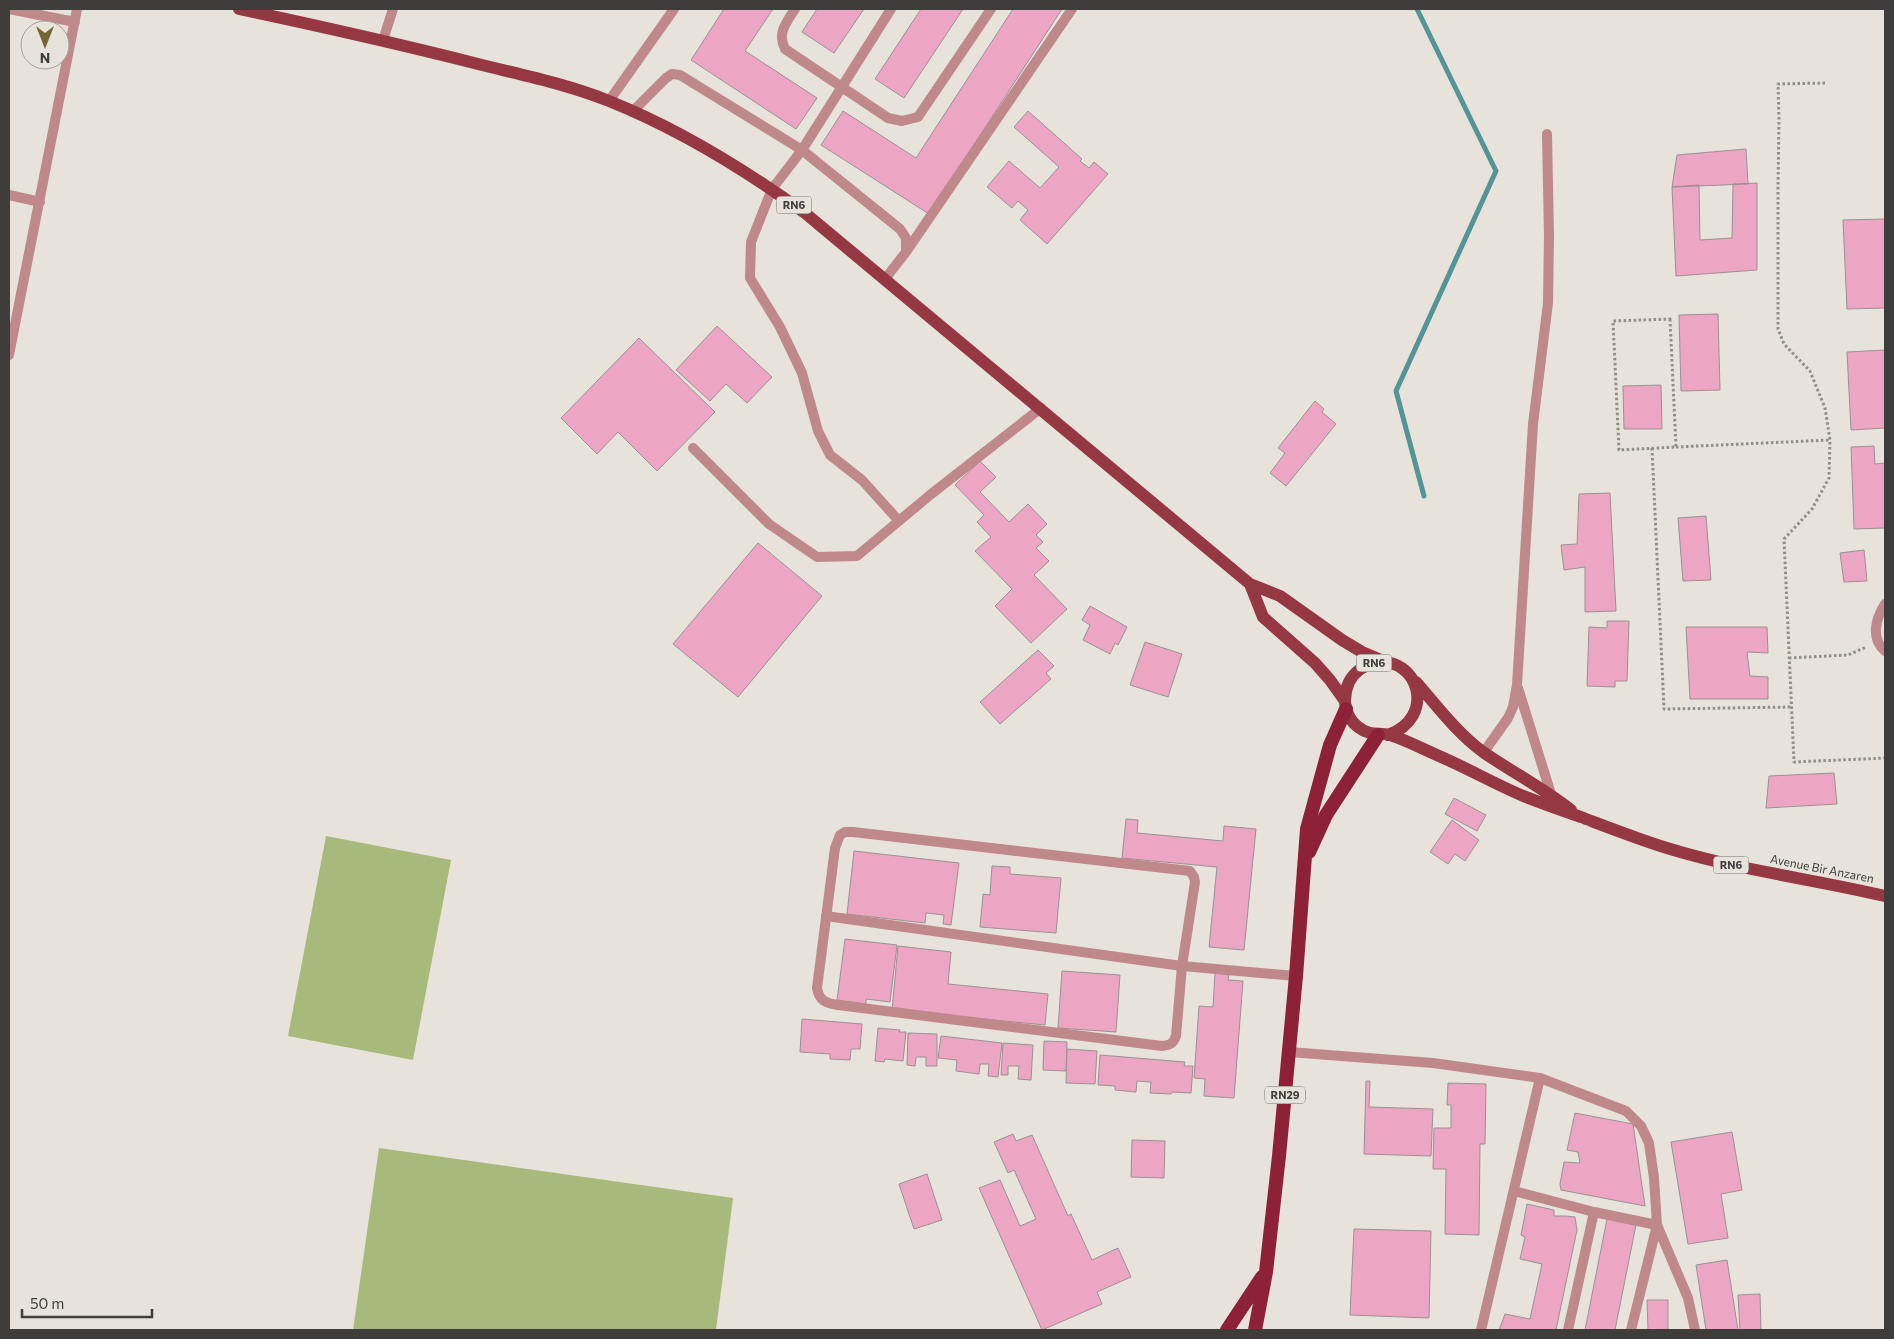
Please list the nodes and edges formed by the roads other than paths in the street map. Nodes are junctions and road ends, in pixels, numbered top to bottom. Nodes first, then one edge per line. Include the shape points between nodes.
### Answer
1 (9, 9) edge
2 (77, 9) edge
3 (239, 9) edge
4 (393, 9) edge
5 (674, 9) edge
6 (795, 9) edge
7 (890, 9) edge
8 (991, 9) edge
9 (1072, 9) edge
10 (75, 22) junction
11 (383, 40) junction
12 (842, 86) junction
13 (609, 101) junction
14 (632, 112) junction
15 (1547, 134) dead end
16 (802, 150) junction
17 (772, 189) junction
18 (9, 195) edge
19 (40, 202) junction
20 (906, 252) junction
21 (885, 279) junction
22 (9, 355) edge
23 (1041, 408) junction
24 (692, 448) dead end
25 (898, 521) junction
26 (1250, 584) junction
27 (1885, 604) edge
28 (1885, 651) edge
29 (1388, 663) junction
30 (1410, 676) junction
31 (1517, 686) junction
32 (1345, 705) junction
33 (1383, 735) junction
34 (1484, 752) junction
35 (1551, 794) junction
36 (1581, 817) junction
37 (1305, 859) junction
38 (1885, 896) edge
39 (826, 916) junction
40 (1182, 966) junction
41 (1296, 976) junction
42 (1289, 1052) junction
43 (1540, 1078) junction
44 (1514, 1191) junction
45 (1594, 1212) junction
46 (1657, 1225) junction
47 (1266, 1272) junction
48 (1227, 1330) edge
49 (1256, 1330) edge
50 (1481, 1330) edge
51 (1568, 1330) edge
52 (1632, 1330) edge
53 (1695, 1330) edge

1 - 10 street
2 - 10 street
3 - 11 main road, RN6
4 - 11 street
5 - 13 street
6 - 12 street via 782,28 780,40 784,49
7 - 12 street
8 - 12 street via 918,117 902,121 888,118
9 - 20 street
10 - 19 street
11 - 13 main road, RN6 via 554,83
12 - 16 street
13 - 14 main road, RN6
14 - 16 street via 666,78 672,74 680,75
14 - 17 main road, RN6 via 662,124
15 - 31 street via 1548,303 1533,424
16 - 17 street
16 - 20 street via 900,229 906,238
17 - 21 main road, RN6
17 - 25 street via 751,242 750,278 780,327 802,373 818,431 830,455 862,480
18 - 19 street
19 - 22 street
20 - 21 street
21 - 23 main road, RN6
23 - 25 street
23 - 26 main road, RN6
24 - 25 street via 769,524 817,557 857,556
26 - 29 main road, RN6 via 1280,596 1342,640
26 - 32 main road, RN6 via 1263,617 1315,663
27 - 28 street via 1875,632
29 - 30 main road, RN6
29 - 32 main road, RN6 via 1377,663 1357,671 1346,690
30 - 33 main road via 1418,696 1414,717 1398,731
30 - 34 main road, Avenue Bir Anzaren / RN6
31 - 34 street via 1508,718
31 - 35 street
32 - 33 main road, RN6 via 1350,719 1358,727
32 - 37 highway, RN29 via 1316,792 1307,829
33 - 36 main road, Avenue Bir Anzaren / RN6
33 - 37 highway, RN29 via 1326,815
34 - 35 main road, Avenue Bir Anzaren / RN6
35 - 36 main road, Avenue Bir Anzaren / RN6
36 - 38 main road, Avenue Bir Anzaren / RN6 via 1668,848 1723,863
37 - 41 highway, RN29
39 - 40 street
39 - 40 street via 818,996 838,1005 1162,1046 1174,1042 1176,1036
39 - 40 street via 835,848 845,832 1186,869 1195,882
40 - 41 street
41 - 42 highway, RN29
42 - 43 street via 1434,1063
42 - 47 highway, RN29
43 - 44 street
43 - 46 street via 1626,1111 1642,1126 1649,1144
44 - 45 street
44 - 50 street
45 - 46 street
45 - 51 street
46 - 52 street
46 - 53 street via 1688,1298
47 - 48 highway
47 - 49 highway, RN29

